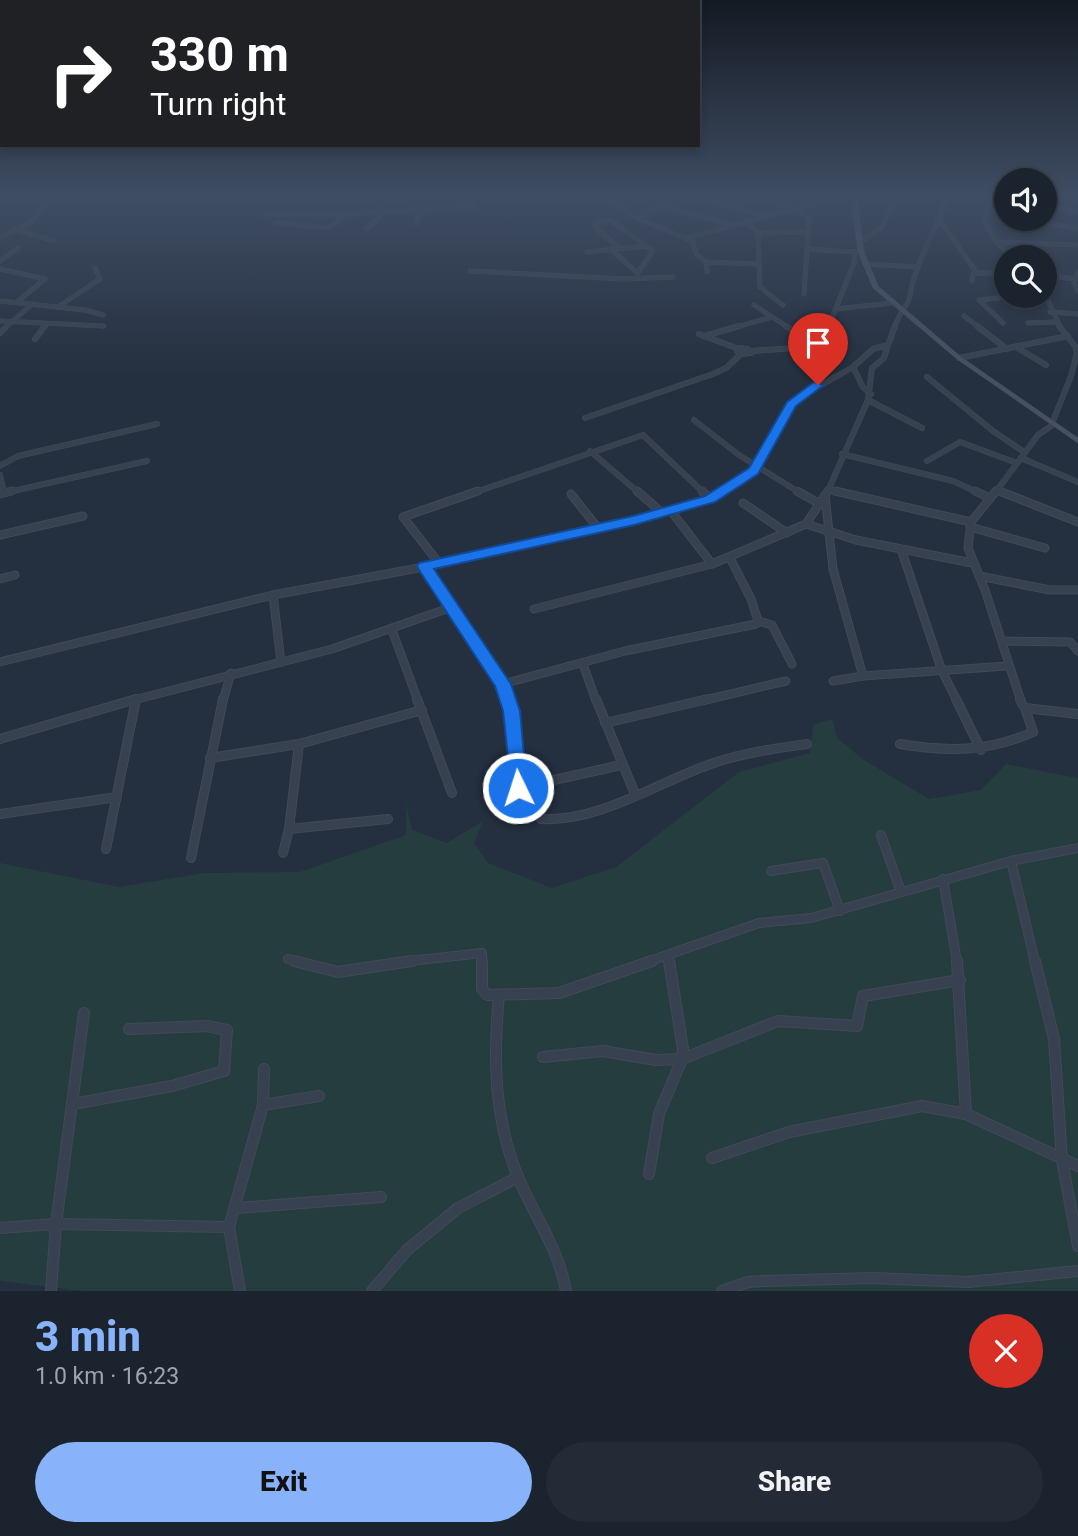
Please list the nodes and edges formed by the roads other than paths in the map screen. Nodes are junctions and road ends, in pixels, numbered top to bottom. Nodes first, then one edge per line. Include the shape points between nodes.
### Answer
1 (618, 256) edge
2 (649, 256) edge
3 (699, 256) edge
4 (758, 256) edge
5 (807, 256) edge
6 (856, 256) edge
7 (860, 256) edge
8 (922, 256) edge
9 (966, 256) edge
10 (706, 262) junction
11 (758, 264) junction
12 (865, 264) junction
13 (918, 267) junction
14 (95, 268) dead end
15 (0, 269) edge
16 (470, 271) dead end
17 (708, 272) dead end
18 (977, 272) junction
19 (1078, 272) edge
20 (994, 273) edge
21 (1058, 275) edge
22 (636, 276) junction
23 (673, 277) dead end
24 (1074, 279) junction
25 (972, 281) dead end
26 (1078, 291) edge
27 (804, 294) dead end
28 (994, 298) edge
29 (0, 301) edge
30 (16, 302) junction
31 (893, 303) junction
32 (32, 304) junction
33 (754, 305) dead end
34 (783, 305) dead end
35 (58, 307) junction
36 (1049, 308) edge
37 (835, 309) junction
38 (901, 310) junction
39 (1050, 312) junction
40 (1078, 314) edge
41 (103, 315) dead end
42 (964, 316) dead end
43 (772, 317) junction
44 (0, 321) edge
45 (12, 322) junction
46 (1056, 322) junction
47 (1003, 323) dead end
48 (1028, 323) dead end
49 (47, 324) junction
50 (104, 326) dead end
51 (0, 333) edge
52 (1068, 336) junction
53 (35, 339) dead end
54 (822, 344) dead end
55 (888, 345) junction
56 (1016, 347) junction
57 (1007, 349) junction
58 (740, 352) junction
59 (959, 358) junction
60 (1045, 366) dead end
61 (853, 367) junction
62 (927, 377) dead end
63 (869, 397) junction
64 (585, 418) dead end
65 (694, 420) dead end
66 (157, 424) dead end
67 (1051, 424) junction
68 (922, 428) dead end
69 (1078, 441) edge
70 (590, 451) junction
71 (842, 454) junction
72 (12, 458) junction
73 (1021, 458) junction
74 (0, 459) edge
75 (147, 461) dead end
76 (927, 461) dead end
77 (0, 466) edge
78 (755, 467) junction
79 (0, 475) edge
80 (1078, 482) edge
81 (996, 490) junction
82 (827, 492) junction
83 (2, 494) edge
84 (571, 494) dead end
85 (989, 498) junction
86 (710, 499) junction
87 (743, 503) dead end
88 (820, 504) junction
89 (671, 510) junction
90 (661, 512) junction
91 (83, 516) dead end
92 (1078, 522) edge
93 (806, 524) junction
94 (970, 524) junction
95 (597, 527) junction
96 (827, 532) junction
97 (787, 533) junction
98 (0, 535) edge
99 (1045, 548) dead end
100 (901, 549) junction
101 (730, 558) junction
102 (438, 562) junction
103 (972, 563) junction
104 (712, 564) junction
105 (424, 566) junction
106 (15, 575) dead end
107 (979, 576) junction
108 (0, 579) edge
109 (1078, 590) edge
110 (274, 595) junction
111 (452, 607) junction
112 (534, 609) dead end
113 (758, 621) junction
114 (392, 630) junction
115 (1002, 641) junction
116 (1078, 651) edge
117 (281, 662) junction
118 (0, 663) edge
119 (583, 664) junction
120 (792, 664) dead end
121 (1007, 666) junction
122 (942, 671) junction
123 (231, 673) junction
124 (863, 676) junction
125 (786, 681) dead end
126 (834, 681) dead end
127 (503, 684) junction
128 (136, 699) junction
129 (1022, 704) dead end
130 (422, 710) junction
131 (1078, 714) edge
132 (605, 723) junction
133 (0, 739) edge
134 (299, 744) junction
135 (807, 744) dead end
136 (900, 744) dead end
137 (981, 750) junction
138 (210, 758) junction
139 (621, 765) junction
140 (538, 784) junction
141 (452, 793) dead end
142 (635, 794) junction
143 (117, 797) junction
144 (0, 814) edge
145 (388, 819) dead end
146 (289, 829) junction
147 (881, 835) dead end
148 (1078, 848) edge
149 (106, 849) dead end
150 (283, 853) dead end
151 (191, 858) dead end
152 (1011, 861) junction
153 (771, 871) dead end
154 (943, 879) junction
155 (901, 892) junction
156 (840, 912) junction
157 (668, 956) junction
158 (288, 959) dead end
159 (960, 980) junction
160 (499, 996) junction
161 (84, 1013) dead end
162 (129, 1029) dead end
163 (543, 1057) dead end
164 (682, 1059) junction
165 (264, 1069) dead end
166 (318, 1096) dead end
167 (73, 1104) junction
168 (263, 1105) junction
169 (967, 1114) junction
170 (712, 1158) dead end
171 (1062, 1160) junction
172 (1078, 1167) edge
173 (649, 1174) dead end
174 (518, 1177) junction
175 (381, 1197) dead end
176 (237, 1208) junction
177 (56, 1224) junction
178 (229, 1227) junction
179 (0, 1228) edge
180 (1078, 1247) edge
181 (1078, 1271) edge
182 (51, 1291) edge
183 (240, 1291) edge
184 (372, 1291) edge
185 (566, 1291) edge
186 (722, 1291) edge

1 - 22 street
2 - 22 street
3 - 10 street
4 - 11 street
5 - 27 street
6 - 37 street
7 - 12 main road
8 - 13 street
9 - 18 street
10 - 11 street
10 - 17 street
11 - 34 street via 760,287
12 - 13 street
12 - 31 main road via 873,284
13 - 38 street
14 - 35 street via 100,279
15 - 30 street via 46,279
16 - 22 street
18 - 20 street
18 - 25 street
19 - 24 street
21 - 24 street
22 - 23 street
24 - 26 street
28 - 47 street via 979,300
29 - 30 street
30 - 32 street
31 - 37 street
31 - 38 main road
32 - 35 street
32 - 45 street
33 - 43 street
35 - 41 street
36 - 39 street
37 - 54 street
38 - 55 street
38 - 59 main road
39 - 40 street
39 - 46 street
42 - 57 street
43 - 58 street via 702,335
43 - 58 street via 810,347 751,351 749,355
44 - 45 street
45 - 49 street
45 - 51 street
46 - 48 street
46 - 52 street
49 - 50 street
49 - 53 street
52 - 56 street
52 - 67 street via 1077,353
55 - 61 street via 873,349
55 - 63 street via 884,358 872,368
56 - 57 street
56 - 60 street
57 - 59 street
58 - 64 street via 726,368 713,374
59 - 67 main road
61 - 63 street
61 - 78 street via 795,400
62 - 73 street
63 - 68 street
63 - 71 street
65 - 78 street
66 - 72 street
67 - 69 main road
67 - 73 street
70 - 86 street via 643,435
70 - 90 street
70 - 102 street via 403,517
71 - 82 street
71 - 85 street via 953,481
72 - 74 street
72 - 77 street
73 - 76 street via 960,442
73 - 80 street
73 - 81 street
75 - 83 street
78 - 86 street via 747,477
78 - 88 street
79 - 83 street
81 - 85 street
81 - 92 street
82 - 88 street
82 - 94 street
82 - 96 street
84 - 95 street
85 - 94 street
86 - 89 street
87 - 97 street
88 - 93 street
89 - 90 street
89 - 104 street
90 - 95 street
91 - 98 street
93 - 96 street
93 - 97 street
94 - 99 street
94 - 103 street
95 - 102 street
96 - 100 street
96 - 124 street
97 - 101 street
100 - 103 street
100 - 122 street
101 - 104 street
101 - 113 street
102 - 105 street
103 - 107 street
104 - 112 street
105 - 110 street
105 - 111 street
106 - 108 street
107 - 109 street via 1050,590
107 - 115 street
110 - 117 street
110 - 118 street
111 - 114 street
111 - 127 street
113 - 119 street via 745,628 625,651
113 - 120 street via 772,625
114 - 117 street
114 - 130 street
115 - 116 street via 1070,642
115 - 121 street
117 - 123 street
119 - 127 street
119 - 132 street
121 - 122 street
121 - 129 street
122 - 124 street
122 - 137 street
123 - 128 street
123 - 138 street
124 - 126 street
125 - 132 street
127 - 140 street via 511,711 518,788
128 - 133 street
128 - 143 street
130 - 134 street
130 - 141 street
131 - 137 street via 1025,708 1033,732
132 - 139 street
134 - 138 street
134 - 146 street
135 - 142 street via 738,755
136 - 137 street via 942,752
138 - 151 street
139 - 140 street
139 - 142 street
140 - 142 street via 534,791 541,818 550,821
143 - 144 street
143 - 149 street
145 - 146 street
146 - 150 street
147 - 155 street
148 - 152 street
152 - 154 street
152 - 171 street via 1054,1039
153 - 156 street via 823,863
154 - 155 street
154 - 159 street
155 - 156 street
156 - 157 street via 759,923
157 - 160 street via 559,993
157 - 164 street
158 - 160 street via 338,972 482,953 482,989 487,995
159 - 164 street via 863,996 857,1026 778,1021
159 - 169 street
160 - 174 street via 494,1069 499,1108
161 - 167 street
162 - 167 street via 207,1026 227,1030 224,1070 172,1086
163 - 164 street via 603,1051 656,1060
164 - 173 street via 659,1114
165 - 168 street
166 - 168 street
167 - 177 street
168 - 176 street
169 - 170 street via 922,1106 789,1132
169 - 171 street
171 - 172 street
171 - 180 street
174 - 184 street via 458,1208 407,1250
174 - 185 street via 557,1251
175 - 176 street
176 - 178 street
177 - 178 street
177 - 179 street
177 - 182 street
178 - 183 street
181 - 186 street via 968,1282 764,1280

